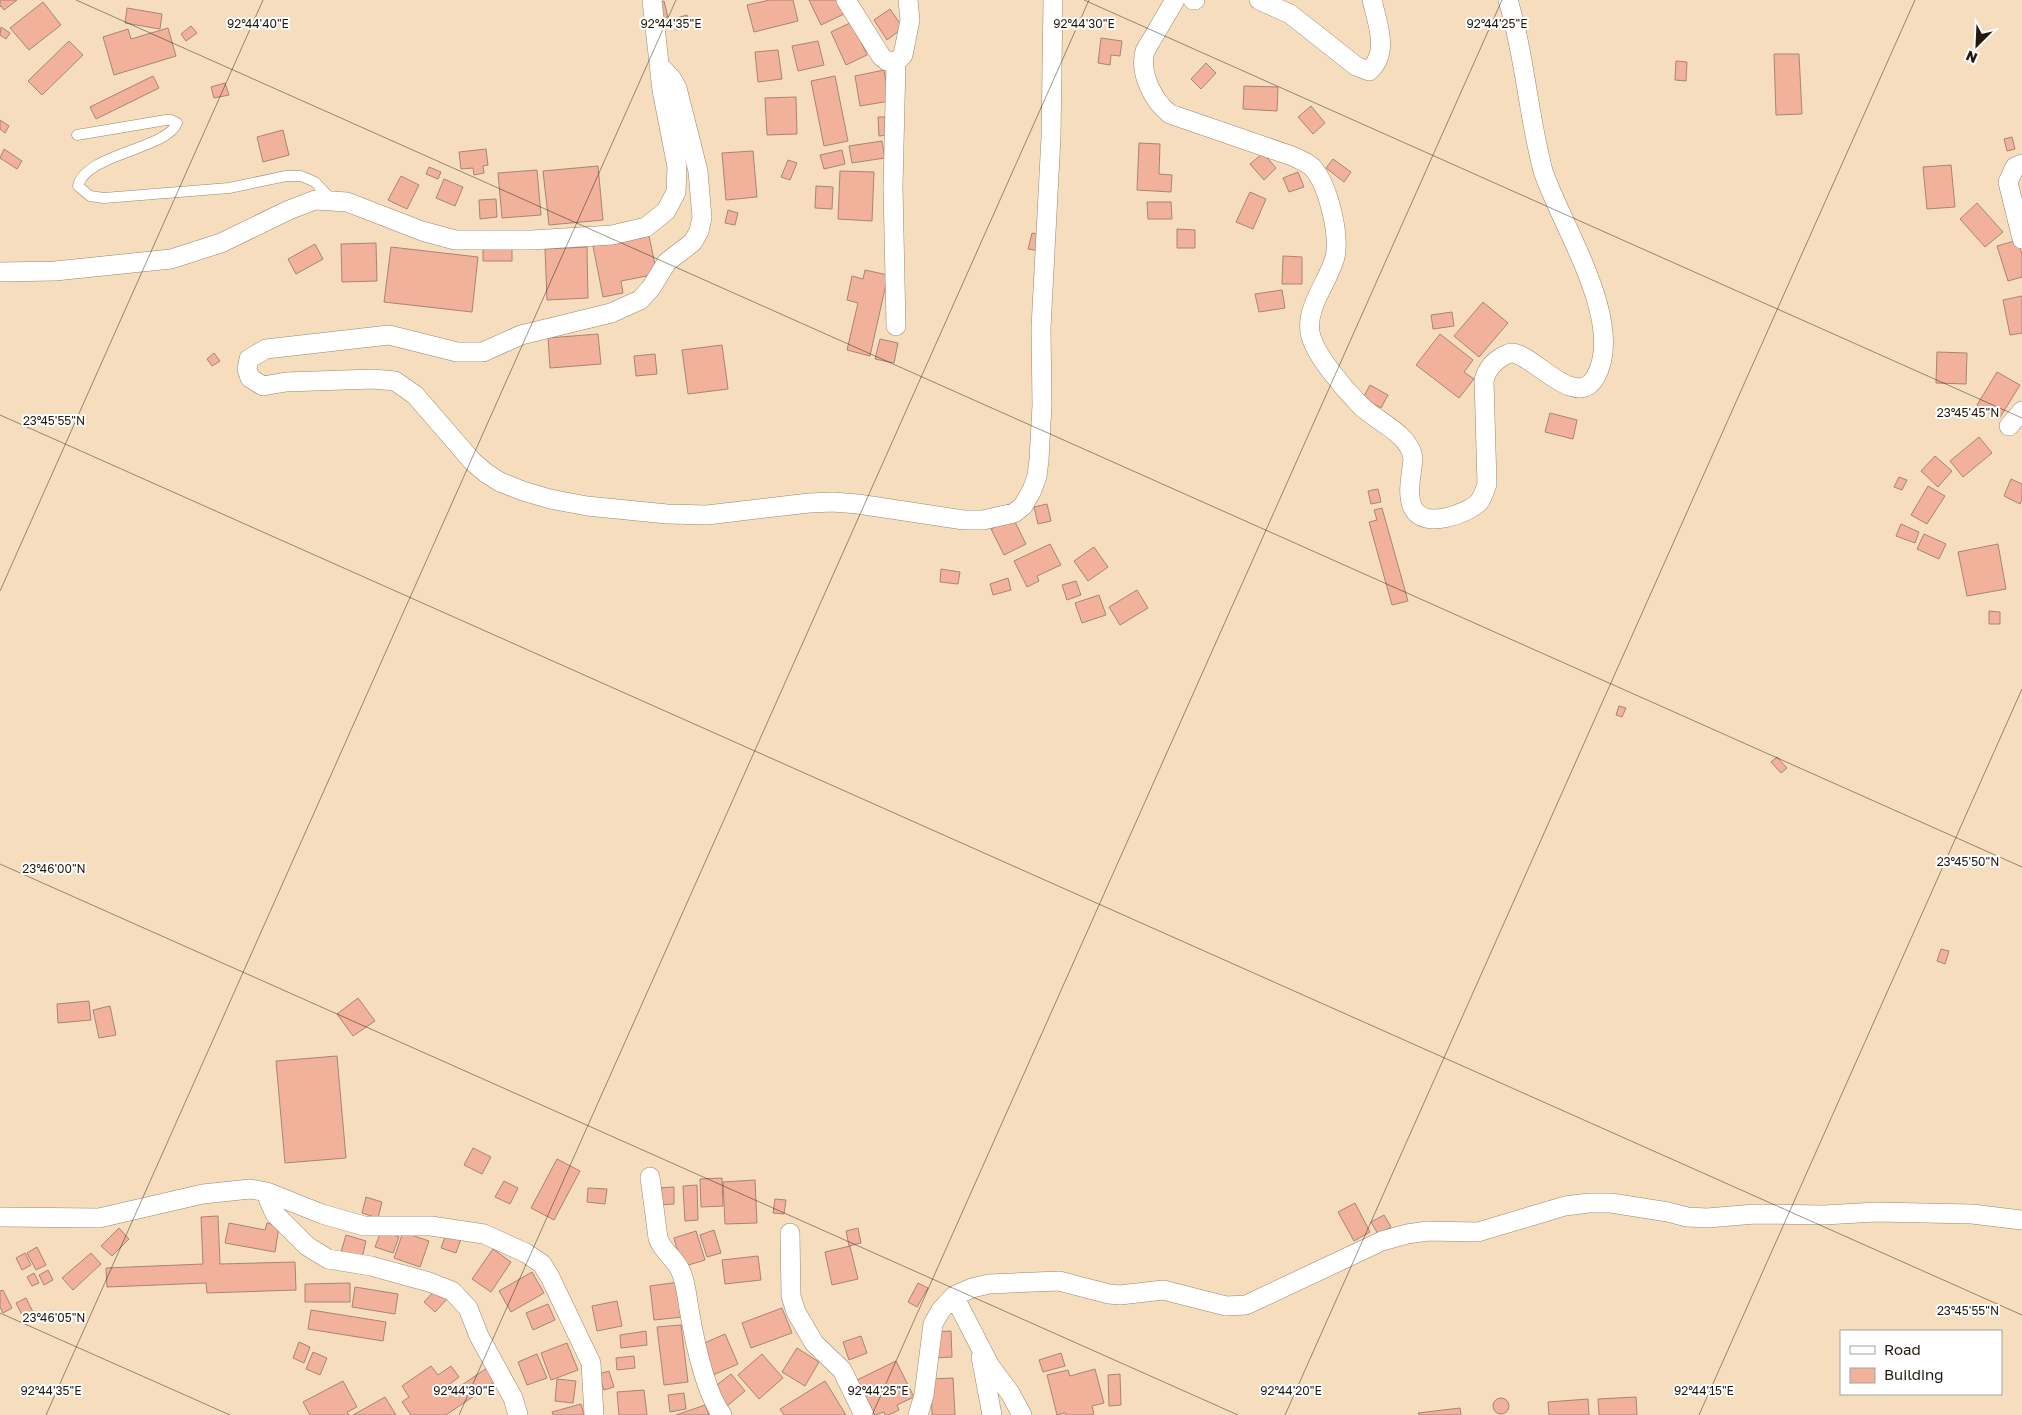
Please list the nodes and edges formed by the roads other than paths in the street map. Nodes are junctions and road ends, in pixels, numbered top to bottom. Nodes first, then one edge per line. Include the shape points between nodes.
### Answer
1 (652, 0) edge
2 (846, 0) edge
3 (896, 0) edge
4 (908, 0) edge
5 (1053, 0) edge
6 (1175, 0) edge
7 (1259, 0) edge
8 (1372, 0) edge
9 (1508, 0) edge
10 (910, 20) junction
11 (896, 62) junction
12 (659, 65) junction
13 (77, 135) dead end
14 (2022, 164) edge
15 (332, 201) junction
16 (2022, 239) edge
17 (0, 272) edge
18 (896, 326) dead end
19 (2022, 411) edge
20 (2009, 426) dead end
21 (650, 1178) dead end
22 (267, 1192) junction
23 (0, 1217) edge
24 (2022, 1220) edge
25 (790, 1233) dead end
26 (954, 1296) junction
27 (979, 1345) junction
28 (518, 1415) edge
29 (594, 1415) edge
30 (722, 1415) edge
31 (864, 1415) edge
32 (918, 1415) edge
33 (992, 1415) edge
34 (1022, 1415) edge

1 - 12 street
2 - 11 street via 881,56
3 - 10 street
4 - 10 street
5 - 12 street via 1051,137 1041,328 1040,460 1032,490 1023,506 1014,513 964,520 833,502 707,515 578,504 522,491 486,473 415,395 394,381 286,382 263,386 250,378 247,369 249,359 266,349 388,335 457,352 483,352 521,335 611,313 645,296 666,262 693,242 700,231 702,218 698,171 677,88
6 - 9 street via 1143,59 1152,93 1170,114 1292,156 1316,172 1328,199 1335,233 1335,257 1310,316 1314,344 1318,354 1360,405 1408,445 1413,458 1412,507 1423,517 1435,520 1474,506 1485,491 1484,380 1492,364 1512,353 1561,382 1583,387 1592,382 1602,358 1603,327 1596,297 1541,164 1521,48
7 - 8 street via 1290,14 1356,66 1369,70 1375,66 1381,42
10 - 11 street via 903,55
11 - 18 street via 893,187
12 - 15 street via 677,167 676,192 666,211 646,227 612,235 542,240 455,240 347,202
13 - 15 lane via 166,120 177,123 166,135 84,173 78,186 90,196 229,188 301,176 315,182
14 - 16 street via 2015,167 2008,182
15 - 17 street via 315,200 221,243 171,260 55,271
19 - 20 street
21 - 30 street via 660,1245 681,1271 695,1343
22 - 23 street via 240,1190 203,1194 99,1218
22 - 28 street via 275,1214 307,1246 328,1260 371,1266 452,1292 468,1308 479,1336 511,1393
22 - 29 street via 322,1214 364,1226 431,1226 484,1234 535,1258 550,1277 591,1363
24 - 26 street via 1972,1214 1876,1212 1707,1218 1611,1203 1589,1203 1565,1206 1478,1232 1428,1231 1391,1239 1246,1305 1226,1306 1163,1290 1104,1294 1059,1281 989,1284
25 - 31 street via 791,1296 796,1312 814,1343 842,1370
26 - 27 street
26 - 32 street via 933,1324 924,1395
27 - 33 street
27 - 34 street

